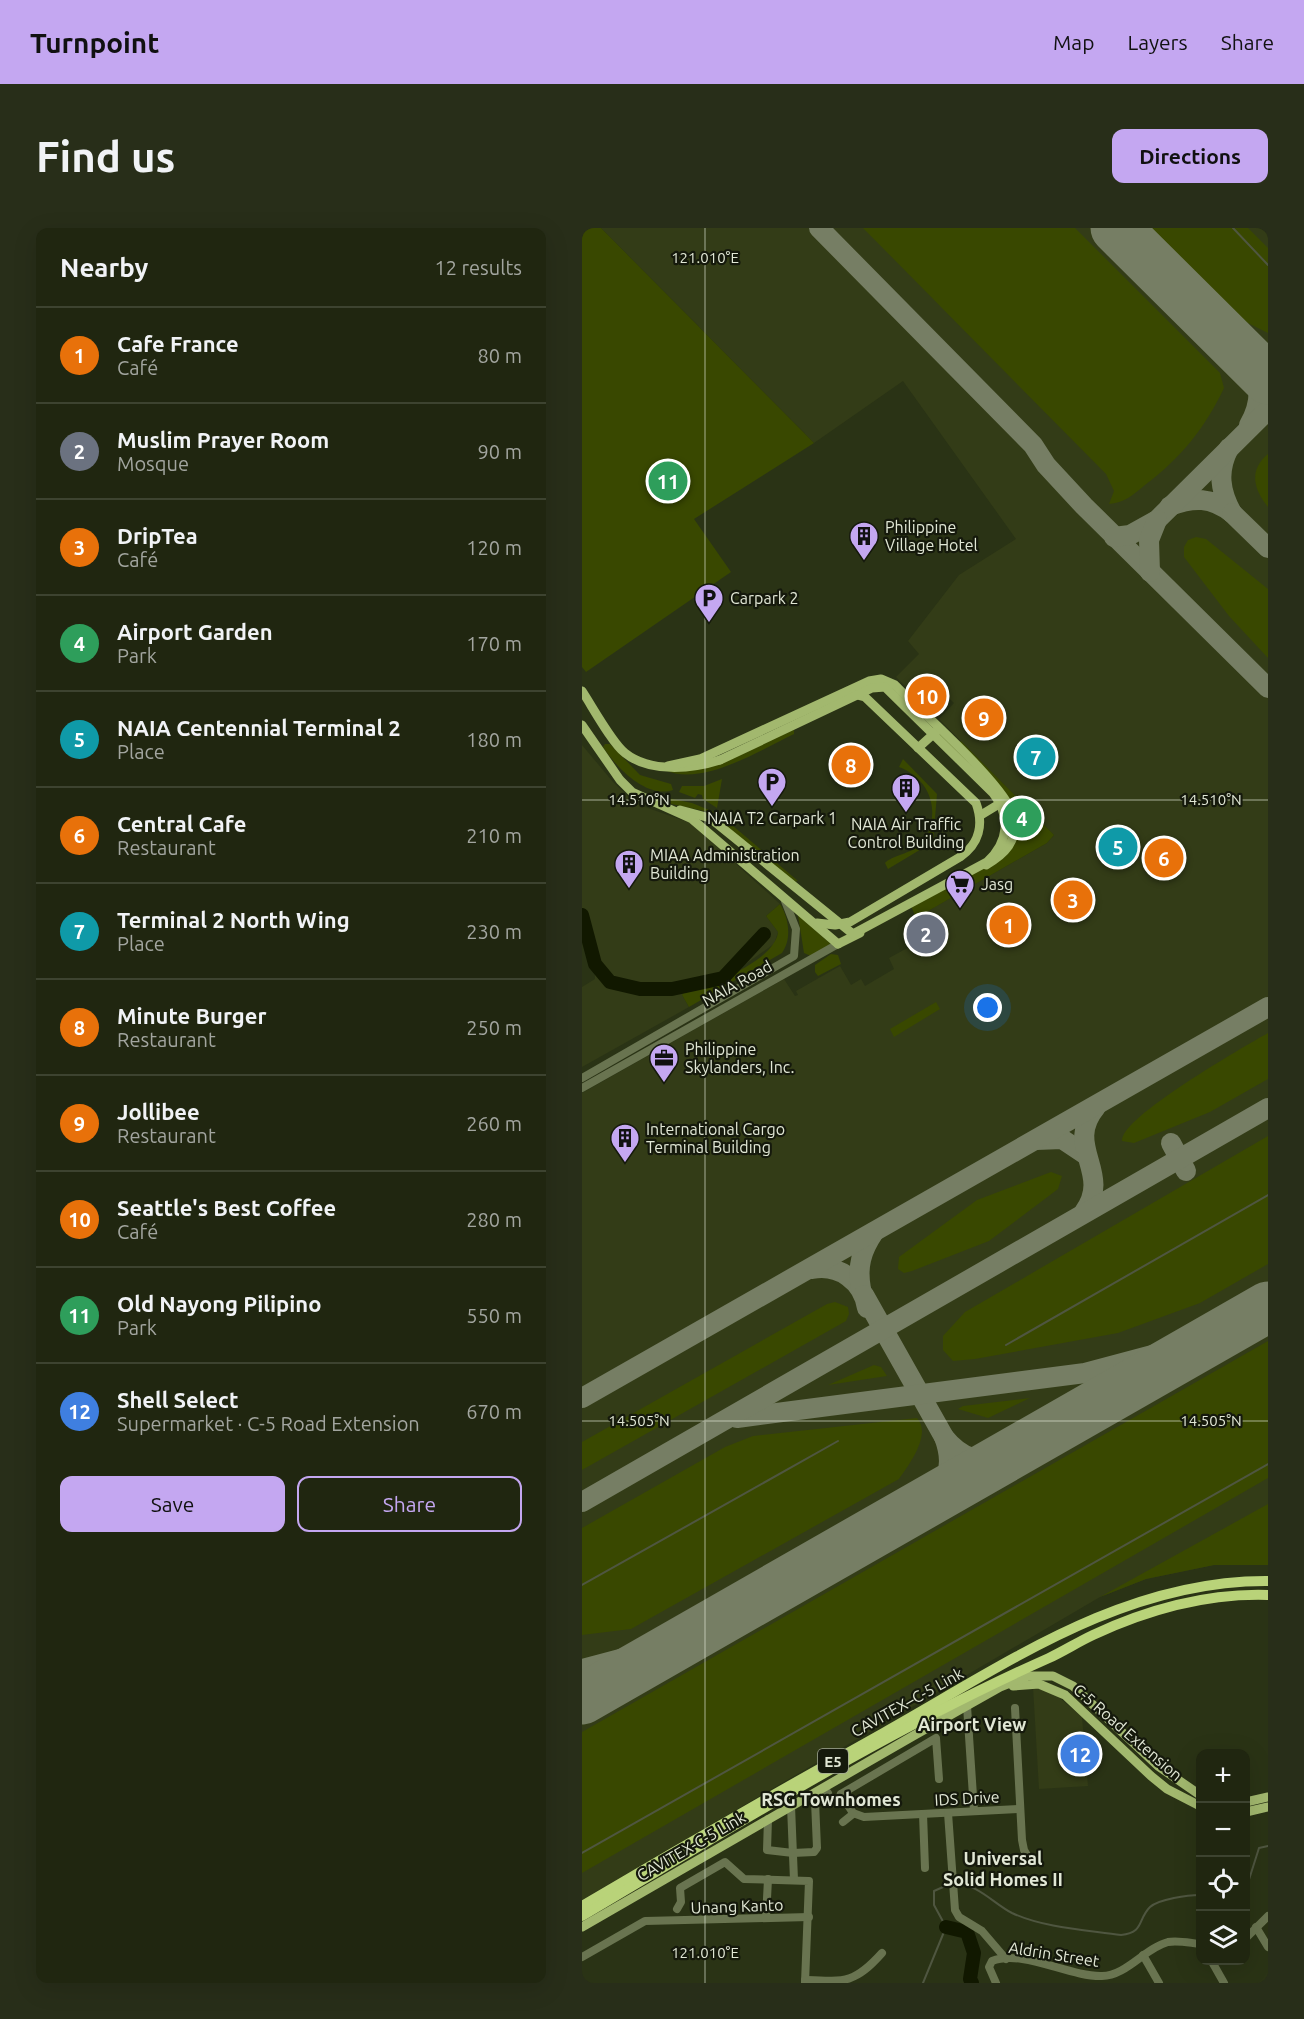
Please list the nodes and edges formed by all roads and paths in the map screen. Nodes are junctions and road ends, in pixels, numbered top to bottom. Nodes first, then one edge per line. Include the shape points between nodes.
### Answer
1 (582, 691) edge
2 (845, 691) junction
3 (582, 726) edge
4 (939, 729) junction
5 (610, 733) junction
6 (595, 744) junction
7 (918, 748) junction
8 (668, 766) junction
9 (1006, 800) junction
10 (674, 810) junction
11 (981, 815) junction
12 (960, 857) junction
13 (962, 878) junction
14 (779, 892) junction
15 (886, 900) junction
16 (895, 915) junction
17 (850, 921) junction
18 (817, 923) junction
19 (838, 944) junction
20 (582, 1078) edge
21 (582, 1088) edge
22 (1268, 1581) edge
23 (1268, 1595) edge
24 (1037, 1675) joint
25 (967, 1706) junction
26 (1015, 1708) dead end
27 (939, 1779) dead end
28 (827, 1790) junction
29 (1196, 1792) edge
30 (841, 1794) junction
31 (1268, 1797) edge
32 (1250, 1801) edge
33 (1196, 1804) edge
34 (791, 1806) junction
35 (1268, 1807) edge
36 (1019, 1809) junction
37 (974, 1811) junction
38 (1250, 1811) edge
39 (948, 1813) junction
40 (854, 1814) junction
41 (923, 1814) junction
42 (768, 1819) junction
43 (843, 1822) dead end
44 (793, 1853) junction
45 (1030, 1862) dead end
46 (925, 1868) dead end
47 (768, 1879) junction
48 (794, 1880) junction
49 (582, 1906) edge
50 (677, 1909) dead end
51 (582, 1916) edge
52 (1268, 1916) edge
53 (808, 1917) junction
54 (766, 1918) junction
55 (582, 1927) edge
56 (1256, 1927) junction
57 (1250, 1933) edge
58 (1196, 1944) edge
59 (1268, 1947) edge
60 (882, 1953) dead end
61 (1143, 1955) junction
62 (582, 1958) edge
63 (1006, 1959) junction
64 (1214, 1965) edge
65 (1092, 1979) edge
66 (805, 1982) edge
67 (996, 1983) edge
68 (1159, 1983) edge
69 (1224, 1983) edge

1 - 5 main road
2 - 4 main road via 875,679 887,681
2 - 7 main road via 865,697
2 - 8 main road via 700,759
3 - 6 main road, NAIA Road
4 - 7 main road
4 - 9 main road
5 - 6 main road
5 - 8 main road via 624,753
6 - 10 main road, NAIA Road via 620,780 642,798
7 - 11 main road via 976,803
8 - 10 main road, bridge via 702,766 720,760 872,688 885,687 993,793 1005,813 1005,835 996,854 987,862 853,934 710,818
9 - 11 main road
9 - 13 main road via 1014,817 1011,844 999,858
10 - 14 main road, NAIA Road via 709,832
11 - 12 main road via 978,838
12 - 13 main road
12 - 15 main road
13 - 16 main road
14 - 18 main road, NAIA Road
14 - 20 street, NAIA Road via 796,929 794,956
15 - 16 main road
15 - 17 main road
16 - 19 main road
17 - 18 main road via 835,925
17 - 19 main road
18 - 19 main road, NAIA Road
19 - 21 street, NAIA Road
22 - 49 highway, CAVITEX–C-5 Link / E5 via 1188,1588 1086,1620
23 - 51 highway, CAVITEX–C-5 Link / E5 via 1184,1602 1092,1635 963,1697
24 - 25 main road, CAVITEX-C-5 Link via 1017,1679
24 - 29 main road, C-5 Road Extension via 1053,1676 1074,1686 1158,1766
25 - 28 main road, CAVITEX-C-5 Link
25 - 33 main road, C-5 Road Extension via 1022,1684 1053,1688 1070,1699 1159,1782
25 - 37 street
26 - 36 street, IDS Drive
27 - 30 street via 936,1738
28 - 30 street
28 - 34 main road, CAVITEX-C-5 Link
28 - 44 street via 815,1801 816,1850
30 - 40 street
31 - 32 main road
34 - 42 main road, CAVITEX-C-5 Link
34 - 44 street
35 - 38 main road
36 - 37 street, IDS Drive
36 - 45 street via 1024,1850
37 - 39 street, IDS Drive
39 - 41 street, IDS Drive
39 - 63 street via 957,1915 982,1931
40 - 41 street, IDS Drive
40 - 43 street
41 - 46 street
42 - 44 street via 767,1850
42 - 55 main road, CAVITEX-C-5 Link
44 - 48 street
47 - 48 street
47 - 50 street via 744,1879 725,1862 680,1888
47 - 54 street
48 - 53 street via 808,1881
52 - 56 street
53 - 54 street, Unang Kanto
53 - 66 street
54 - 62 street, Unang Kanto via 645,1921
56 - 57 street
56 - 59 street
58 - 61 street, Aldrin Street via 1167,1942
60 - 66 street via 852,1981
61 - 65 street, Aldrin Street via 1108,1975
61 - 68 street
63 - 65 street, Aldrin Street
63 - 67 street, Aldrin Street via 992,1961 989,1967
64 - 69 street

